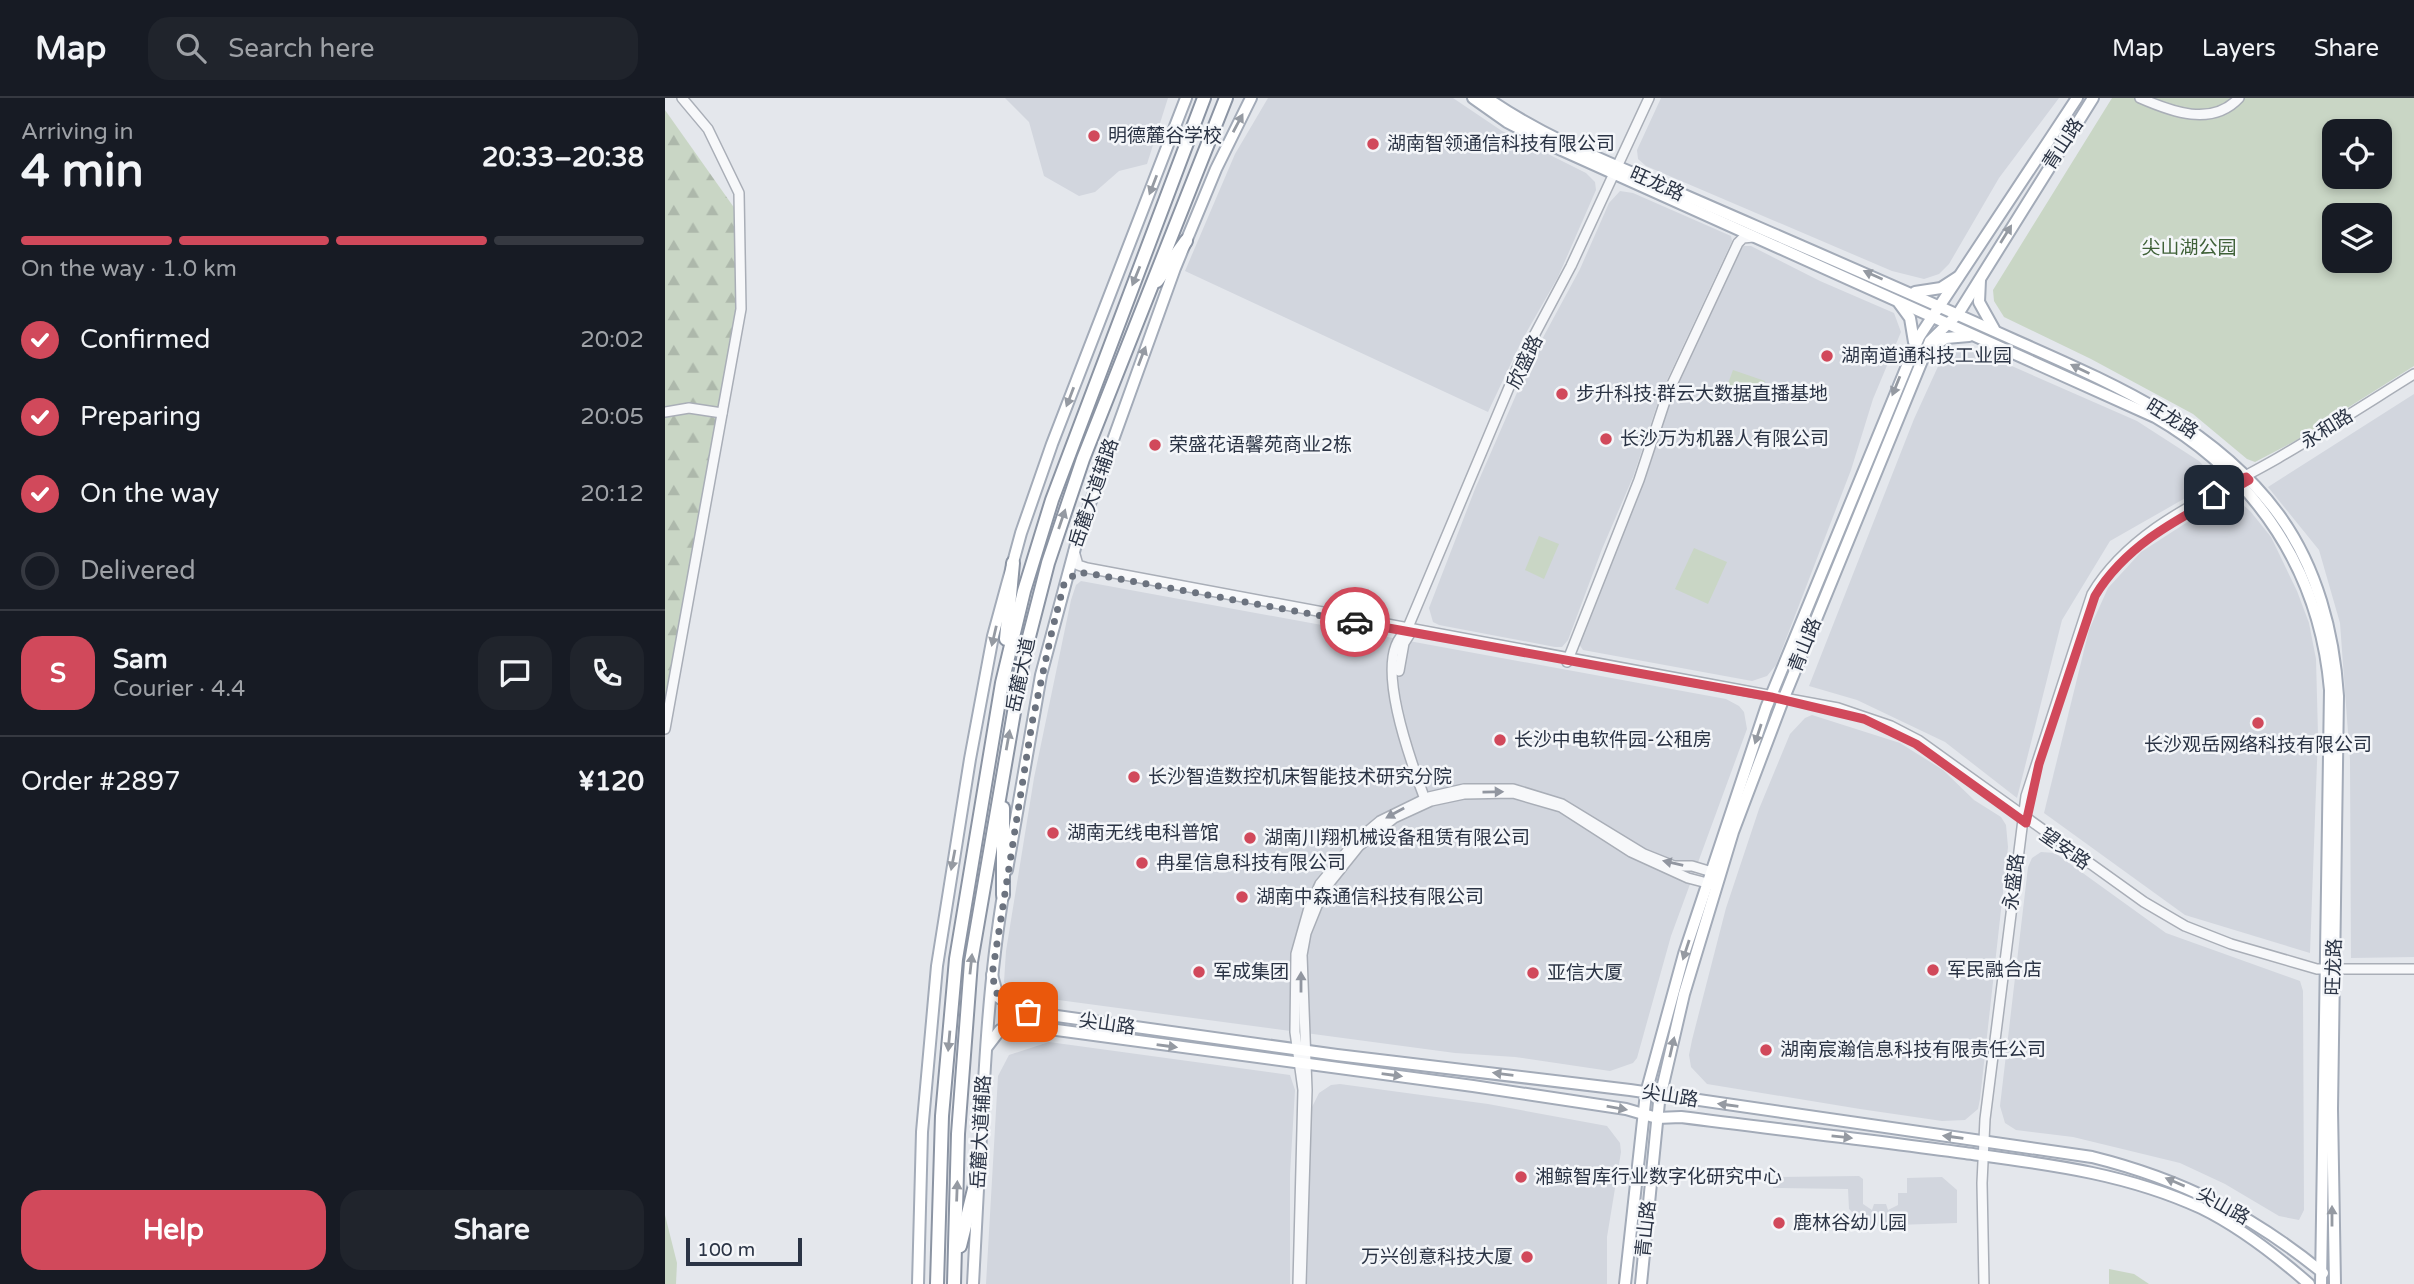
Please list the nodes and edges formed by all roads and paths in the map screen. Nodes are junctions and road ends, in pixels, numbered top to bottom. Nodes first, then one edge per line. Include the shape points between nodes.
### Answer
1 (682, 98) edge
2 (1186, 98) edge
3 (1204, 98) edge
4 (1226, 98) edge
5 (1251, 98) edge
6 (1473, 98) edge
7 (1487, 98) edge
8 (1651, 98) edge
9 (2077, 98) edge
10 (2093, 98) edge
11 (2140, 98) edge
12 (2148, 98) edge
13 (2237, 98) edge
14 (1616, 170) junction
15 (1730, 224) junction
16 (1759, 238) junction
17 (1186, 241) junction
18 (1967, 267) junction
19 (1981, 274) junction
20 (1902, 288) junction
21 (1891, 298) junction
22 (1145, 299) junction
23 (1942, 306) junction
24 (1958, 313) junction
25 (1933, 317) junction
26 (1948, 324) junction
27 (1999, 333) junction
28 (1975, 337) junction
29 (1913, 349) junction
30 (1920, 362) junction
31 (2414, 376) edge
32 (665, 412) edge
33 (722, 413) junction
34 (2244, 480) junction
35 (1074, 550) junction
36 (1013, 563) junction
37 (1064, 584) junction
38 (1409, 630) junction
39 (1566, 660) junction
40 (1002, 684) junction
41 (1772, 695) junction
42 (1784, 698) junction
43 (665, 729) edge
44 (1002, 772) junction
45 (1428, 799) junction
46 (2025, 819) junction
47 (1713, 879) junction
48 (1003, 895) junction
49 (2414, 969) edge
50 (2330, 973) junction
51 (992, 975) junction
52 (987, 1046) junction
53 (1301, 1049) junction
54 (1302, 1063) junction
55 (1646, 1093) junction
56 (1660, 1095) junction
57 (1642, 1115) junction
58 (1657, 1118) junction
59 (1986, 1141) junction
60 (1985, 1156) junction
61 (979, 1165) junction
62 (954, 1270) junction
63 (2321, 1271) junction
64 (918, 1284) edge
65 (937, 1284) edge
66 (954, 1284) edge
67 (974, 1284) edge
68 (1300, 1284) edge
69 (1625, 1284) edge
70 (1641, 1284) edge
71 (1986, 1284) edge
72 (2309, 1284) edge
73 (2321, 1284) edge
74 (2335, 1284) edge

1 - 33 street via 708,129 739,193 741,309
2 -> 36 main road via 1052,444
3 -> 40 highway, 岳麓大道 via 1052,500
4 - 22 highway, 岳麓大道
17 -> 5 main road, 岳麓大道辅路
6 - 14 main road, 旺龙路 via 1524,132
7 - 14 main road, 旺龙路
8 - 14 street, 欣盛路
9 - 18 main road, 青山路
19 -> 10 main road, 青山路
11 - 13 street via 2204,116 2223,112
12 - 13 street via 2210,112
14 - 15 main road, 旺龙路
20 -> 14 main road, 旺龙路
14 - 38 street, 欣盛路 via 1518,366
15 - 16 main road, 旺龙路
15 - 39 street via 1735,242 1664,394
16 - 21 main road, 旺龙路
16 - 39 street via 1743,238 1738,243 1682,361
17 - 22 highway
35 -> 17 main road, 岳麓大道辅路
18 - 20 main road via 1951,283 1933,291
18 - 23 main road, 青山路
19 - 24 main road, 青山路
19 - 27 main road via 1979,302 1987,321
20 - 23 main road, 旺龙路
21 - 25 main road, 旺龙路
21 - 29 main road via 1910,318
44 -> 22 highway, 岳麓大道 via 1023,660 1059,526
23 - 24 main road, 旺龙路
23 - 25 main road, 青山路
24 - 26 main road, 青山路
24 - 27 main road, 旺龙路
25 - 26 main road, 旺龙路
25 - 29 main road, 青山路
26 - 28 main road, 旺龙路
26 - 30 main road, 青山路 via 1935,334
34 -> 27 main road, 旺龙路 via 2217,449 2169,414
28 - 30 main road via 1939,340
28 - 34 main road, 旺龙路 via 2155,417
29 -> 41 main road, 青山路
30 - 42 main road, 青山路
31 - 34 street, 永和路
32 - 33 street via 689,408
33 - 43 street
34 - 46 street, 永盛路 via 2141,538 2105,573 2080,622 2035,763
34 - 50 main road, 旺龙路 via 2279,515 2299,546 2316,585 2333,653 2338,696
35 - 37 main road, 岳麓大道辅路
35 - 38 street, 望安路 via 1082,567
36 - 40 highway
36 -> 64 main road via 976,723 938,957 922,1132
37 - 38 street, 望安路 via 1076,573 1087,573
37 - 48 main road, 岳麓大道辅路 via 1041,675
38 - 39 street, 望安路
38 - 45 street, 欣盛路 via 1398,641 1394,698
39 - 41 street, 望安路
40 -> 65 highway, 岳麓大道 via 956,959 942,1116
41 - 42 street, 望安路
41 -> 47 main road, 青山路
42 - 46 street, 望安路 via 1864,719 1898,735
42 - 47 main road, 青山路
44 - 48 highway
62 -> 44 highway, 岳麓大道 via 971,961
45 - 47 street via 1480,788 1529,792 1576,811 1644,854 1674,866 1692,866
45 - 53 street via 1370,835 1323,891 1301,955
46 - 50 street, 望安路 via 2185,926
46 - 59 street, 永盛路
47 -> 55 main road, 青山路 via 1684,954
56 -> 47 main road, 青山路
48 - 51 main road, 岳麓大道辅路
49 - 50 street, 望安路
50 - 63 main road, 旺龙路
74 -> 50 main road, 旺龙路
51 - 52 main road, 岳麓大道辅路
51 - 53 main road, 尖山路 via 998,997 1028,1012
52 -> 54 main road, 尖山路 via 995,1032 1018,1026
52 - 61 main road, 岳麓大道辅路
53 - 54 street
55 -> 53 main road, 尖山路
54 -> 57 main road, 尖山路 via 1626,1109
54 - 68 street
55 - 56 main road, 尖山路
55 - 57 main road, 青山路
56 - 58 main road, 青山路
59 -> 56 main road, 尖山路
57 - 58 main road, 尖山路
57 - 69 main road, 青山路
58 -> 60 main road, 尖山路 via 1681,1117
58 - 70 main road, 青山路
59 - 60 street, 永盛路
63 -> 59 main road, 尖山路 via 2240,1214 2166,1177 2092,1157
60 - 71 street, 永盛路
60 - 72 main road, 尖山路 via 2080,1168 2164,1193 2230,1226
61 - 62 highway
61 - 67 main road, 岳麓大道辅路
62 - 66 highway, 岳麓大道
63 - 73 main road, 旺龙路
63 - 74 main road, 尖山路

